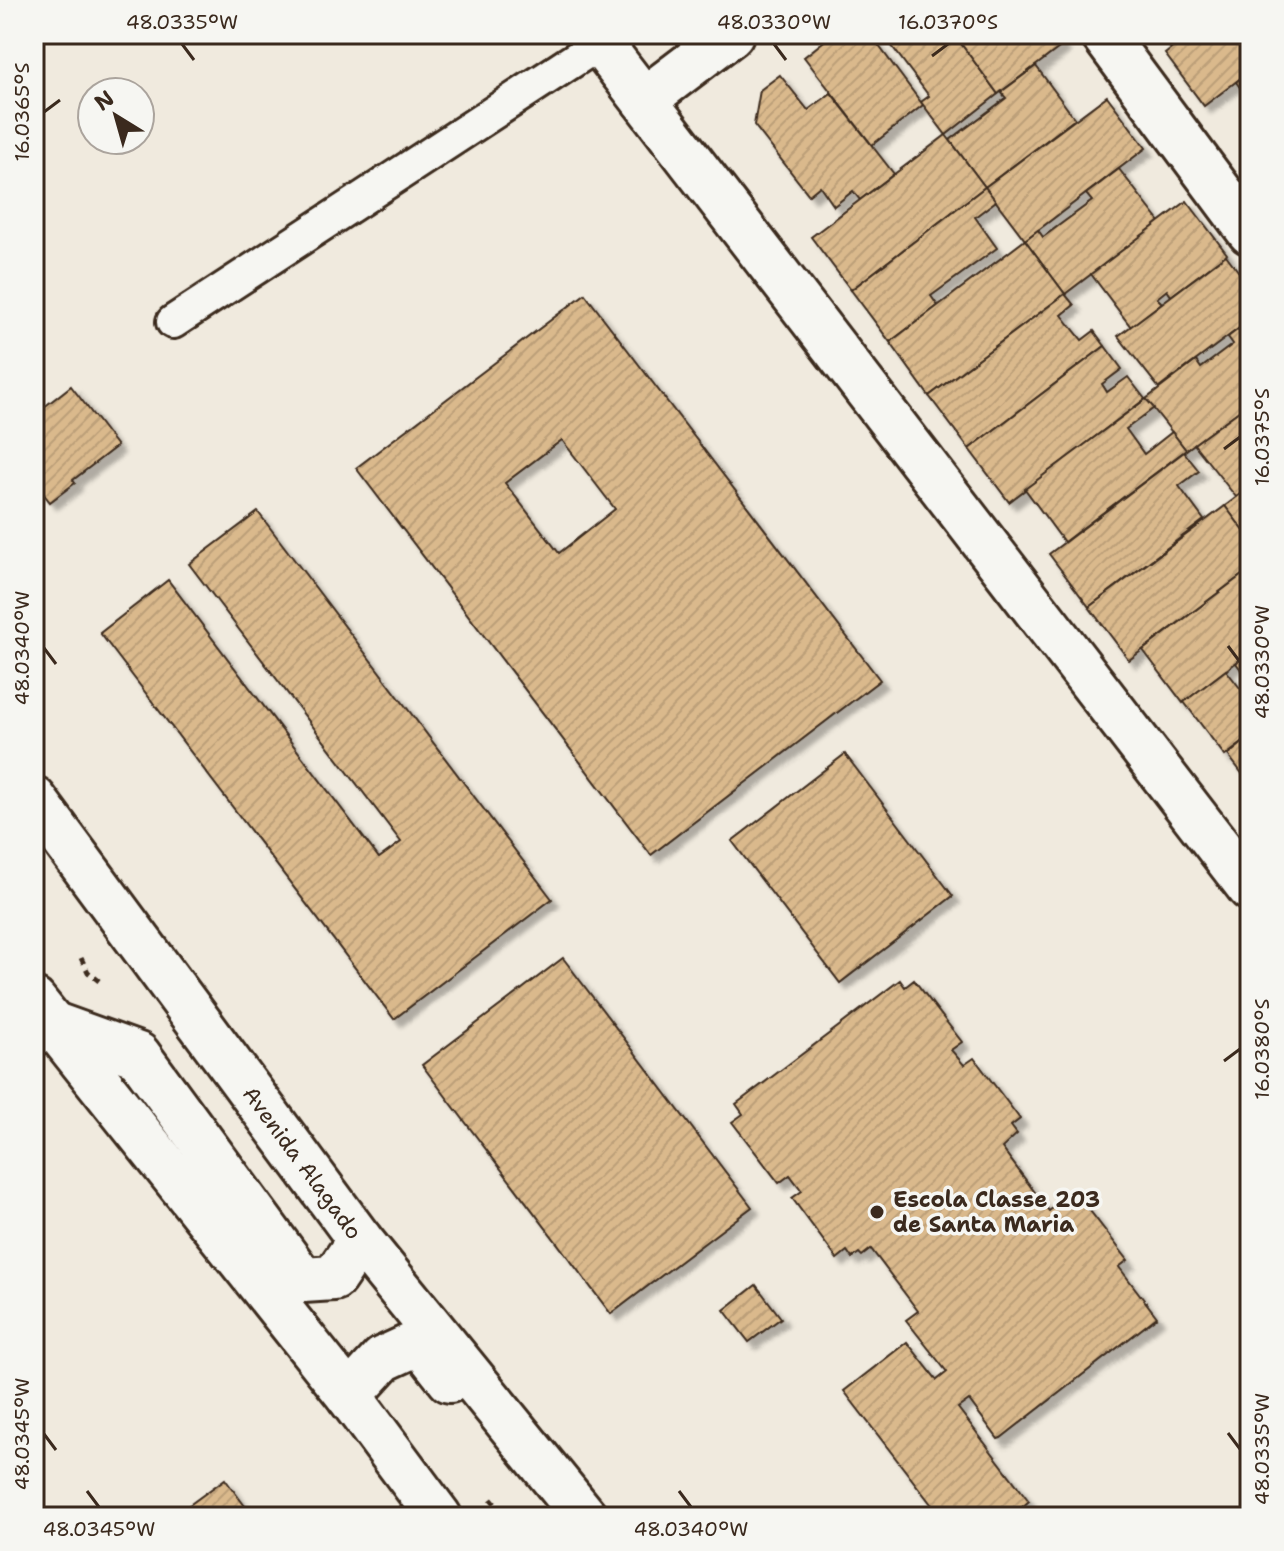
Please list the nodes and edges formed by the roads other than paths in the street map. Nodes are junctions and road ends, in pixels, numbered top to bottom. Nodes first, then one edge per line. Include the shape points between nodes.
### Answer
1 (731, 34) edge
2 (1103, 34) edge
3 (597, 38) edge
4 (644, 100) junction
5 (1250, 232) edge
6 (173, 322) dead end
7 (34, 799) edge
8 (1250, 888) edge
9 (43, 1013) edge
10 (360, 1240) junction
11 (349, 1396) junction
12 (439, 1517) edge
13 (558, 1517) edge
14 (585, 1517) edge

1 - 4 main road
2 - 5 main road
3 - 4 main road
3 - 6 lane
4 - 8 main road
7 - 10 main road, Avenida Alagado
9 - 10 main road via 138,1055 303,1280 334,1278
9 - 11 main road
10 - 14 main road, Avenida Alagado
11 - 12 main road
11 - 13 main road via 383,1359 420,1342

